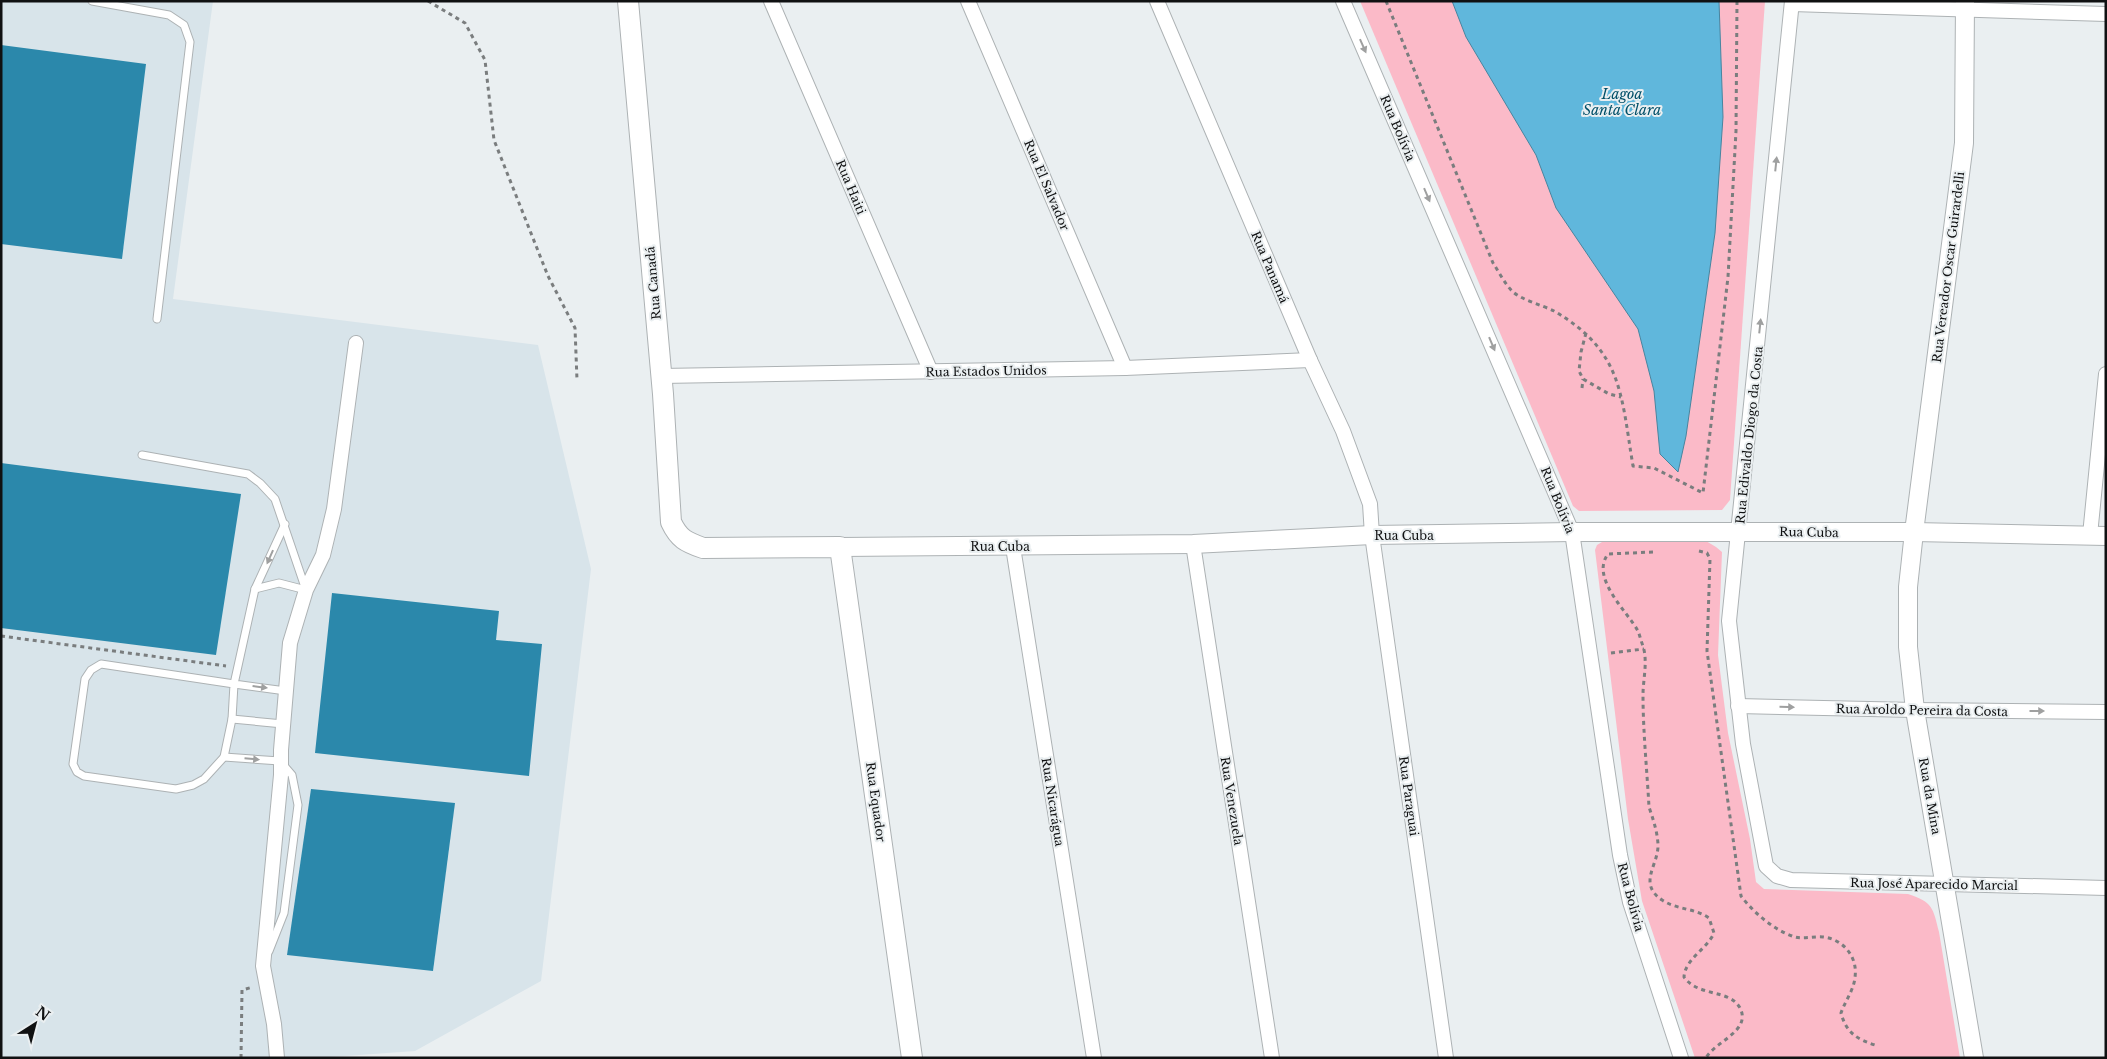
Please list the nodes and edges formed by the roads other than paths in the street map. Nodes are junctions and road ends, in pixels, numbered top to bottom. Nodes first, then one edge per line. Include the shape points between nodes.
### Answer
1 (92, 1) edge
2 (628, 1) edge
3 (771, 1) edge
4 (968, 1) edge
5 (1157, 1) edge
6 (1343, 1) edge
7 (1792, 2) edge
8 (1965, 5) edge
9 (2106, 14) edge
10 (157, 319) dead end
11 (356, 343) dead end
12 (1310, 360) junction
13 (1125, 368) junction
14 (931, 372) junction
15 (2106, 374) edge
16 (661, 376) junction
17 (142, 455) dead end
18 (285, 524) junction
19 (1739, 531) junction
20 (1572, 532) junction
21 (1914, 532) junction
22 (1372, 535) junction
23 (2098, 536) edge
24 (1193, 544) junction
25 (840, 547) junction
26 (1013, 547) junction
27 (703, 548) joint
28 (255, 590) junction
29 (306, 590) junction
30 (234, 684) junction
31 (286, 691) junction
32 (1738, 706) junction
33 (1915, 710) junction
34 (2106, 712) edge
35 (232, 719) junction
36 (283, 724) junction
37 (224, 757) junction
38 (280, 761) junction
39 (1766, 866) joint
40 (1945, 884) junction
41 (2106, 888) edge
42 (263, 966) junction
43 (277, 1058) edge
44 (912, 1058) edge
45 (1094, 1058) edge
46 (1272, 1058) edge
47 (1446, 1058) edge
48 (1681, 1058) edge
49 (1974, 1058) edge

1 - 10 lane via 169,15 184,25 190,42
2 - 16 main road, Rua Canadá
3 - 14 street, Rua Haiti
4 - 13 street, Rua El Salvador
5 - 12 street, Rua Panamá
6 -> 20 street, Rua Bolívia
7 - 8 street
19 -> 7 street, Rua Edivaldo Diogo da Costa
8 - 9 street
8 - 21 street, Rua Vereador Oscar Guirardelli via 1964,143
11 - 29 street via 334,509 322,555
12 - 13 street, Rua Estados Unidos
12 - 22 street, Rua Panamá via 1343,431 1370,504
13 - 14 street, Rua Estados Unidos
14 - 16 street, Rua Estados Unidos
15 - 23 street
16 - 27 main road, Rua Canadá via 671,522 677,534 688,543
17 - 18 lane via 248,474 275,499
18 -> 28 lane
18 - 29 lane
19 - 20 street, Rua Cuba
19 - 21 street, Rua Cuba
19 - 32 street, Rua Edivaldo Diogo da Costa via 1729,621
20 - 22 street, Rua Cuba
20 - 48 street, Rua Bolívia via 1620,855 1630,902
21 - 23 street, Rua Cuba
21 - 33 street, Rua da Mina via 1908,587 1908,647
22 - 24 street, Rua Cuba
22 - 47 street, Rua Paraguai
24 - 26 street, Rua Cuba
24 - 46 street, Rua Venezuela
25 - 26 street, Rua Cuba
25 - 27 main road, Rua Cuba
25 - 44 main road, Rua Equador
26 - 45 street, Rua Nicarágua
28 - 29 lane via 279,583
28 - 30 lane
29 - 31 street via 290,643
30 -> 31 lane
30 - 35 lane
30 - 37 lane via 101,664 85,679 73,764 84,776 176,789 193,786 204,779
31 - 36 street
32 -> 33 street, Rua Aroldo Pereira da Costa
32 - 39 street, Rua Edivaldo Diogo da Costa
33 -> 34 street, Rua Aroldo Pereira da Costa
33 - 40 street, Rua da Mina
35 - 36 lane
35 - 37 lane
36 - 38 street
37 -> 38 lane
38 - 42 street
38 - 42 lane via 292,776 298,805 284,913
39 - 40 street, Rua José Aparecido Marcial via 1777,876 1791,880
40 - 41 street, Rua José Aparecido Marcial
40 - 49 street, Rua da Mina
42 - 43 street

